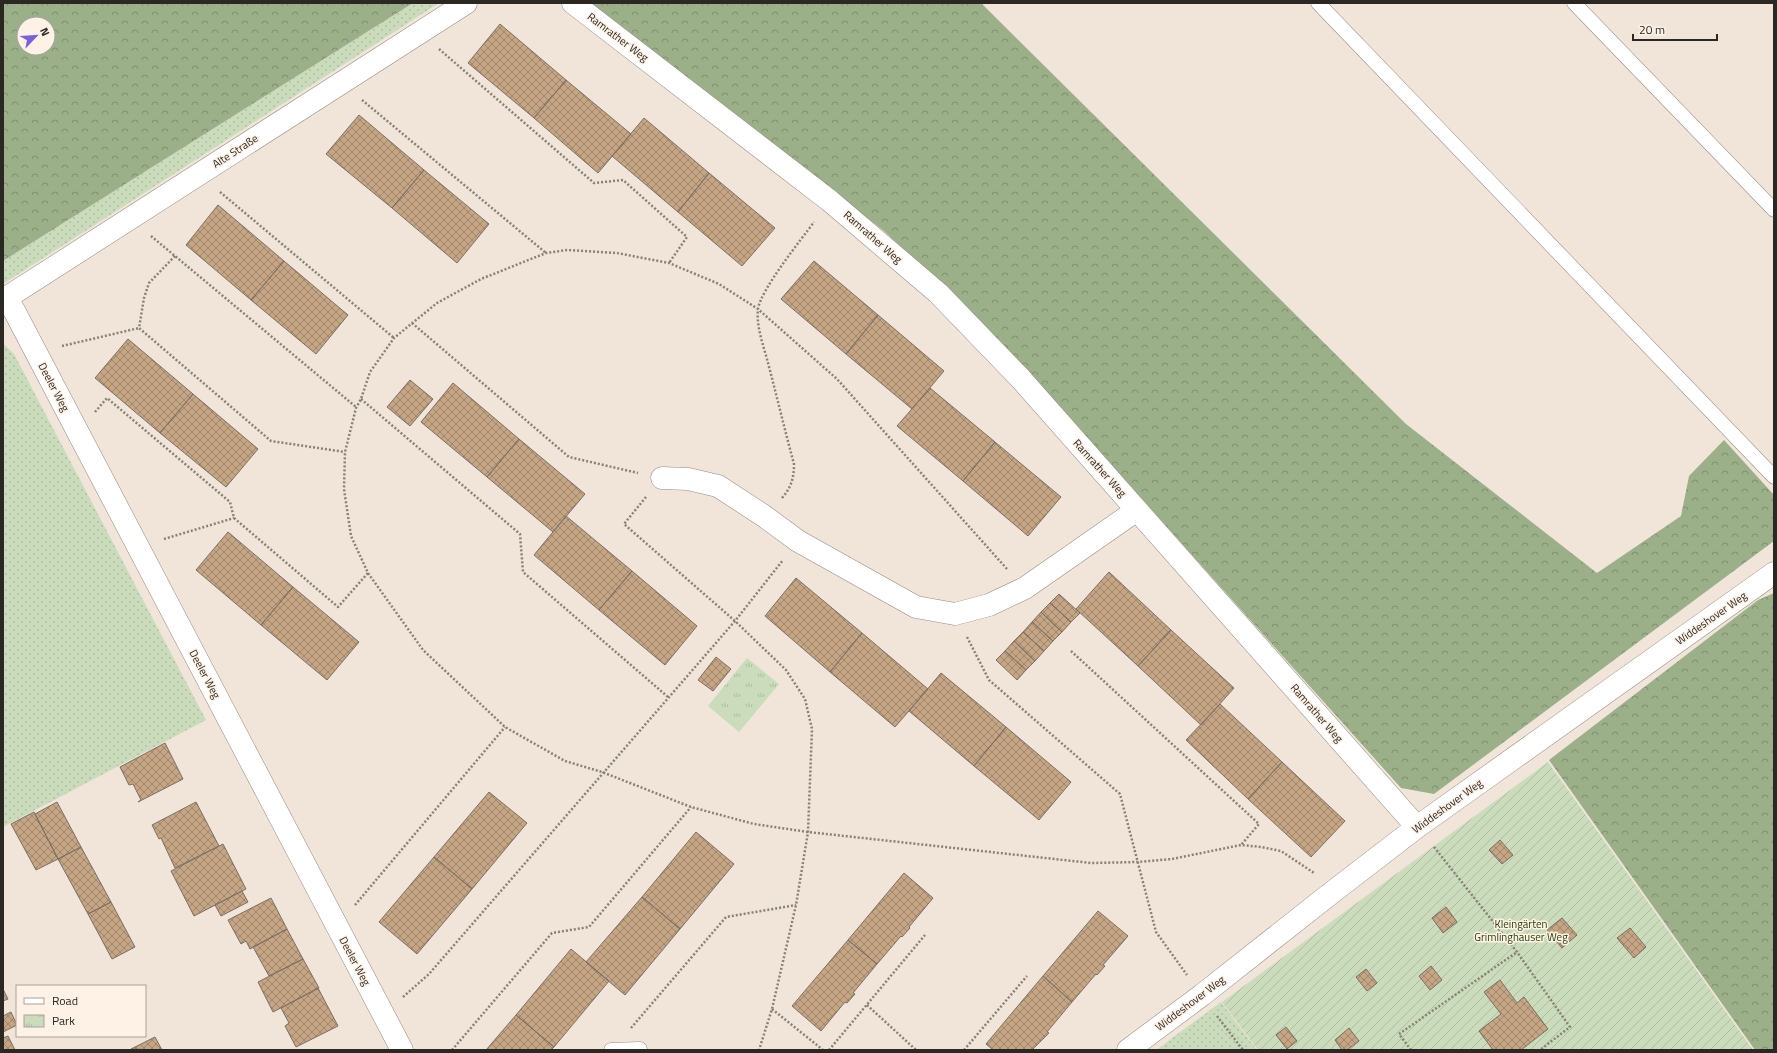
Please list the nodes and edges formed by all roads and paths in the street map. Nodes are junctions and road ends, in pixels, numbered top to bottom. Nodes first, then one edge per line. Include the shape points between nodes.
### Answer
1 (466, 3) edge
2 (574, 3) edge
3 (1318, 3) edge
4 (1574, 3) edge
5 (419, 32) junction
6 (341, 83) junction
7 (199, 174) junction
8 (830, 201) junction
9 (1774, 210) edge
10 (131, 219) junction
11 (546, 253) junction
12 (175, 256) junction
13 (669, 263) junction
14 (5, 298) edge
15 (758, 308) junction
16 (412, 323) junction
17 (139, 328) junction
18 (394, 338) junction
19 (36, 352) junction
20 (361, 399) junction
21 (356, 408) junction
22 (78, 433) junction
23 (345, 452) junction
24 (1774, 477) edge
25 (662, 478) junction
26 (1137, 510) junction
27 (764, 516) junction
28 (234, 518) junction
29 (798, 541) junction
30 (138, 547) junction
31 (368, 573) junction
32 (1774, 573) edge
33 (1025, 588) junction
34 (955, 614) junction
35 (735, 621) junction
36 (1071, 651) dead end
37 (668, 697) junction
38 (505, 727) junction
39 (602, 772) junction
40 (691, 807) junction
41 (1417, 827) junction
42 (808, 832) junction
43 (1241, 845) junction
44 (1138, 862) junction
45 (1330, 894) junction
46 (796, 905) junction
47 (337, 926) junction
48 (925, 935) dead end
49 (1517, 952) junction
50 (1027, 976) dead end
51 (1202, 995) junction
52 (867, 1005) junction
53 (380, 1008) junction
54 (772, 1009) junction
55 (640, 1049) dead end
56 (402, 1050) edge
57 (452, 1050) edge
58 (611, 1050) edge
59 (760, 1050) edge
60 (822, 1050) edge
61 (829, 1050) edge
62 (916, 1050) edge
63 (964, 1050) edge
64 (1128, 1050) edge
65 (1243, 1050) edge
66 (1411, 1050) edge
67 (1540, 1050) edge

1 - 5 street, Alte Straße
2 - 8 street, Ramrather Weg
3 - 24 lane
4 - 9 lane
5 - 6 street, Alte Straße
5 - 13 path via 594,183 623,180 687,237
6 - 7 street, Alte Straße
6 - 11 path
7 - 10 street, Alte Straße
7 - 18 path
8 - 15 path via 782,266
8 - 26 street, Ramrather Weg via 938,293 1021,379
10 - 12 path
10 - 14 street, Alte Straße
11 - 13 path via 567,250 617,253
11 - 16 path via 481,279 437,303
12 - 17 path via 149,283
12 - 21 path
13 - 15 path via 719,284
14 - 19 street, Deeler Weg
15 - 27 path via 760,329 794,464 794,477 789,491
15 - 33 path via 837,380
16 - 18 path
16 - 25 path via 569,456
17 - 19 path
17 - 23 path via 271,441
18 - 20 path via 370,372
19 - 22 street, Deeler Weg
20 - 21 path
20 - 37 path via 520,534 522,572
21 - 23 path
22 - 28 path via 107,398 230,502
22 - 30 street, Deeler Weg
23 - 31 path via 344,489 351,536
25 - 27 street via 688,479 718,486
25 - 35 path via 624,524
26 - 33 street
26 - 41 street, Ramrather Weg
27 - 29 street
28 - 30 path
28 - 31 path via 338,607
29 - 34 street via 916,606
29 - 35 path
30 - 47 street, Deeler Weg
31 - 38 path via 423,650
32 - 41 street, Widdeshover Weg
33 - 34 street via 989,605
34 - 44 path via 989,680 1120,794
35 - 37 path
35 - 42 path via 786,670 805,699 812,729
36 - 43 path via 1259,824
37 - 39 path
38 - 39 path via 565,761
38 - 47 path
39 - 40 path
39 - 53 path via 429,974 403,997
40 - 42 path via 754,824
40 - 57 path via 589,928 552,933
41 - 45 street, Widdeshover Weg
41 - 49 path
42 - 44 path via 1091,863
42 - 46 path
43 - 44 path via 1172,859
43 - 45 path via 1281,851 1312,871
44 - 51 path via 1156,932
45 - 51 street, Widdeshover Weg
46 - 54 path
46 - 58 path via 726,917
47 - 53 street, Deeler Weg
48 - 52 path
49 - 66 path via 1399,1034
49 - 67 path via 1570,1027
50 - 63 path
51 - 64 street, Widdeshover Weg
51 - 65 path
52 - 61 path
52 - 62 path
53 - 56 street, Deeler Weg
54 - 59 path
54 - 60 path
55 - 58 lane

